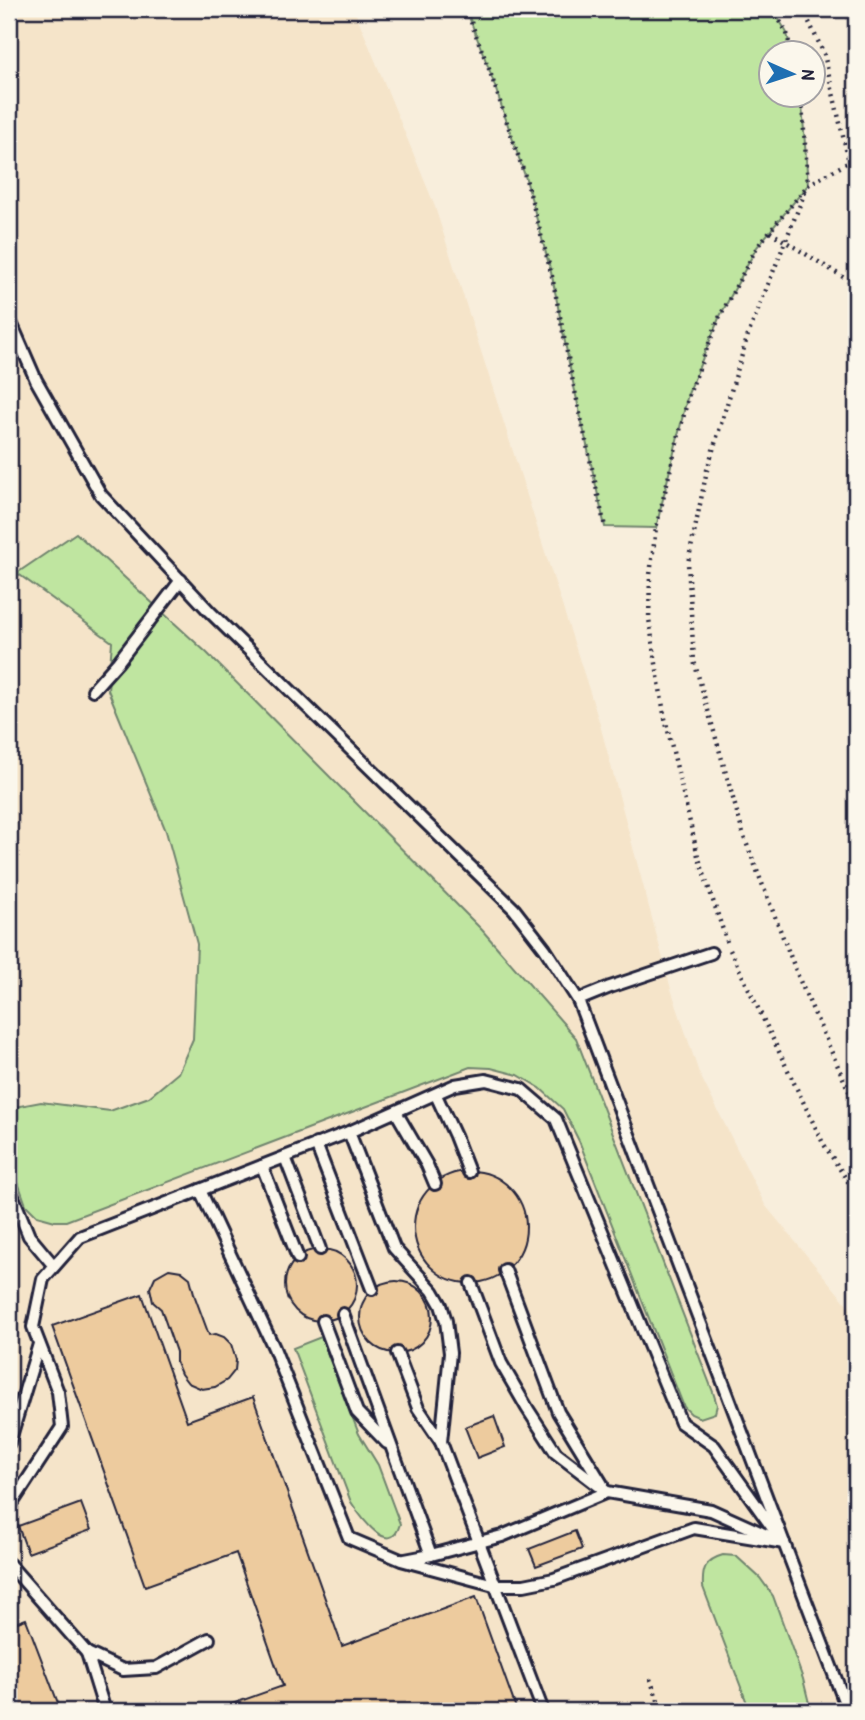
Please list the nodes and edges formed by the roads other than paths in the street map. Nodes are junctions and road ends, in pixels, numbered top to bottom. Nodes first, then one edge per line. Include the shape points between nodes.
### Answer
1 (9, 318) edge
2 (181, 580) junction
3 (93, 690) dead end
4 (711, 953) dead end
5 (578, 1000) junction
6 (436, 1095) junction
7 (396, 1112) junction
8 (349, 1132) junction
9 (316, 1144) junction
10 (285, 1157) junction
11 (262, 1166) junction
12 (469, 1172) dead end
13 (435, 1184) dead end
14 (9, 1186) edge
15 (200, 1190) junction
16 (320, 1249) dead end
17 (298, 1258) dead end
18 (54, 1266) junction
19 (505, 1270) dead end
20 (471, 1283) dead end
21 (372, 1289) dead end
22 (343, 1314) dead end
23 (323, 1321) dead end
24 (39, 1344) junction
25 (397, 1353) dead end
26 (441, 1442) junction
27 (9, 1443) edge
28 (391, 1447) junction
29 (607, 1492) junction
30 (9, 1508) edge
31 (479, 1543) junction
32 (784, 1543) junction
33 (431, 1555) junction
34 (401, 1560) junction
35 (9, 1564) edge
36 (494, 1585) junction
37 (209, 1639) dead end
38 (87, 1653) junction
39 (105, 1711) edge
40 (543, 1711) edge
41 (848, 1711) edge

1 - 2 lane via 36,380 101,495
2 - 3 lane
2 - 5 lane via 514,909
4 - 5 lane
5 - 32 lane
6 - 7 lane
6 - 12 lane
6 - 32 lane via 455,1085 486,1080 521,1088 556,1119 681,1423 714,1446
7 - 8 lane
7 - 13 lane
8 - 9 lane
8 - 26 lane via 394,1248 433,1291 446,1321 450,1353
9 - 10 lane
9 - 21 lane
10 - 11 lane
10 - 16 lane
11 - 15 lane
11 - 17 lane
14 - 18 lane via 29,1236
15 - 18 lane via 80,1237
15 - 34 lane via 274,1348 349,1538
18 - 24 lane via 43,1279 33,1327
19 - 29 lane via 558,1412
20 - 29 lane via 501,1363 556,1453
22 - 28 lane
23 - 28 lane via 357,1412
24 - 27 lane
24 - 30 lane via 58,1392 62,1427
25 - 26 lane via 418,1408
26 - 31 lane
28 - 33 lane
29 - 31 lane
29 - 32 lane via 710,1510
31 - 33 lane
31 - 36 lane
32 - 36 lane via 694,1528 554,1578 524,1586
32 - 41 lane
33 - 34 lane
34 - 36 lane
35 - 38 lane
36 - 40 lane
37 - 38 lane via 156,1668 123,1670
38 - 39 lane

